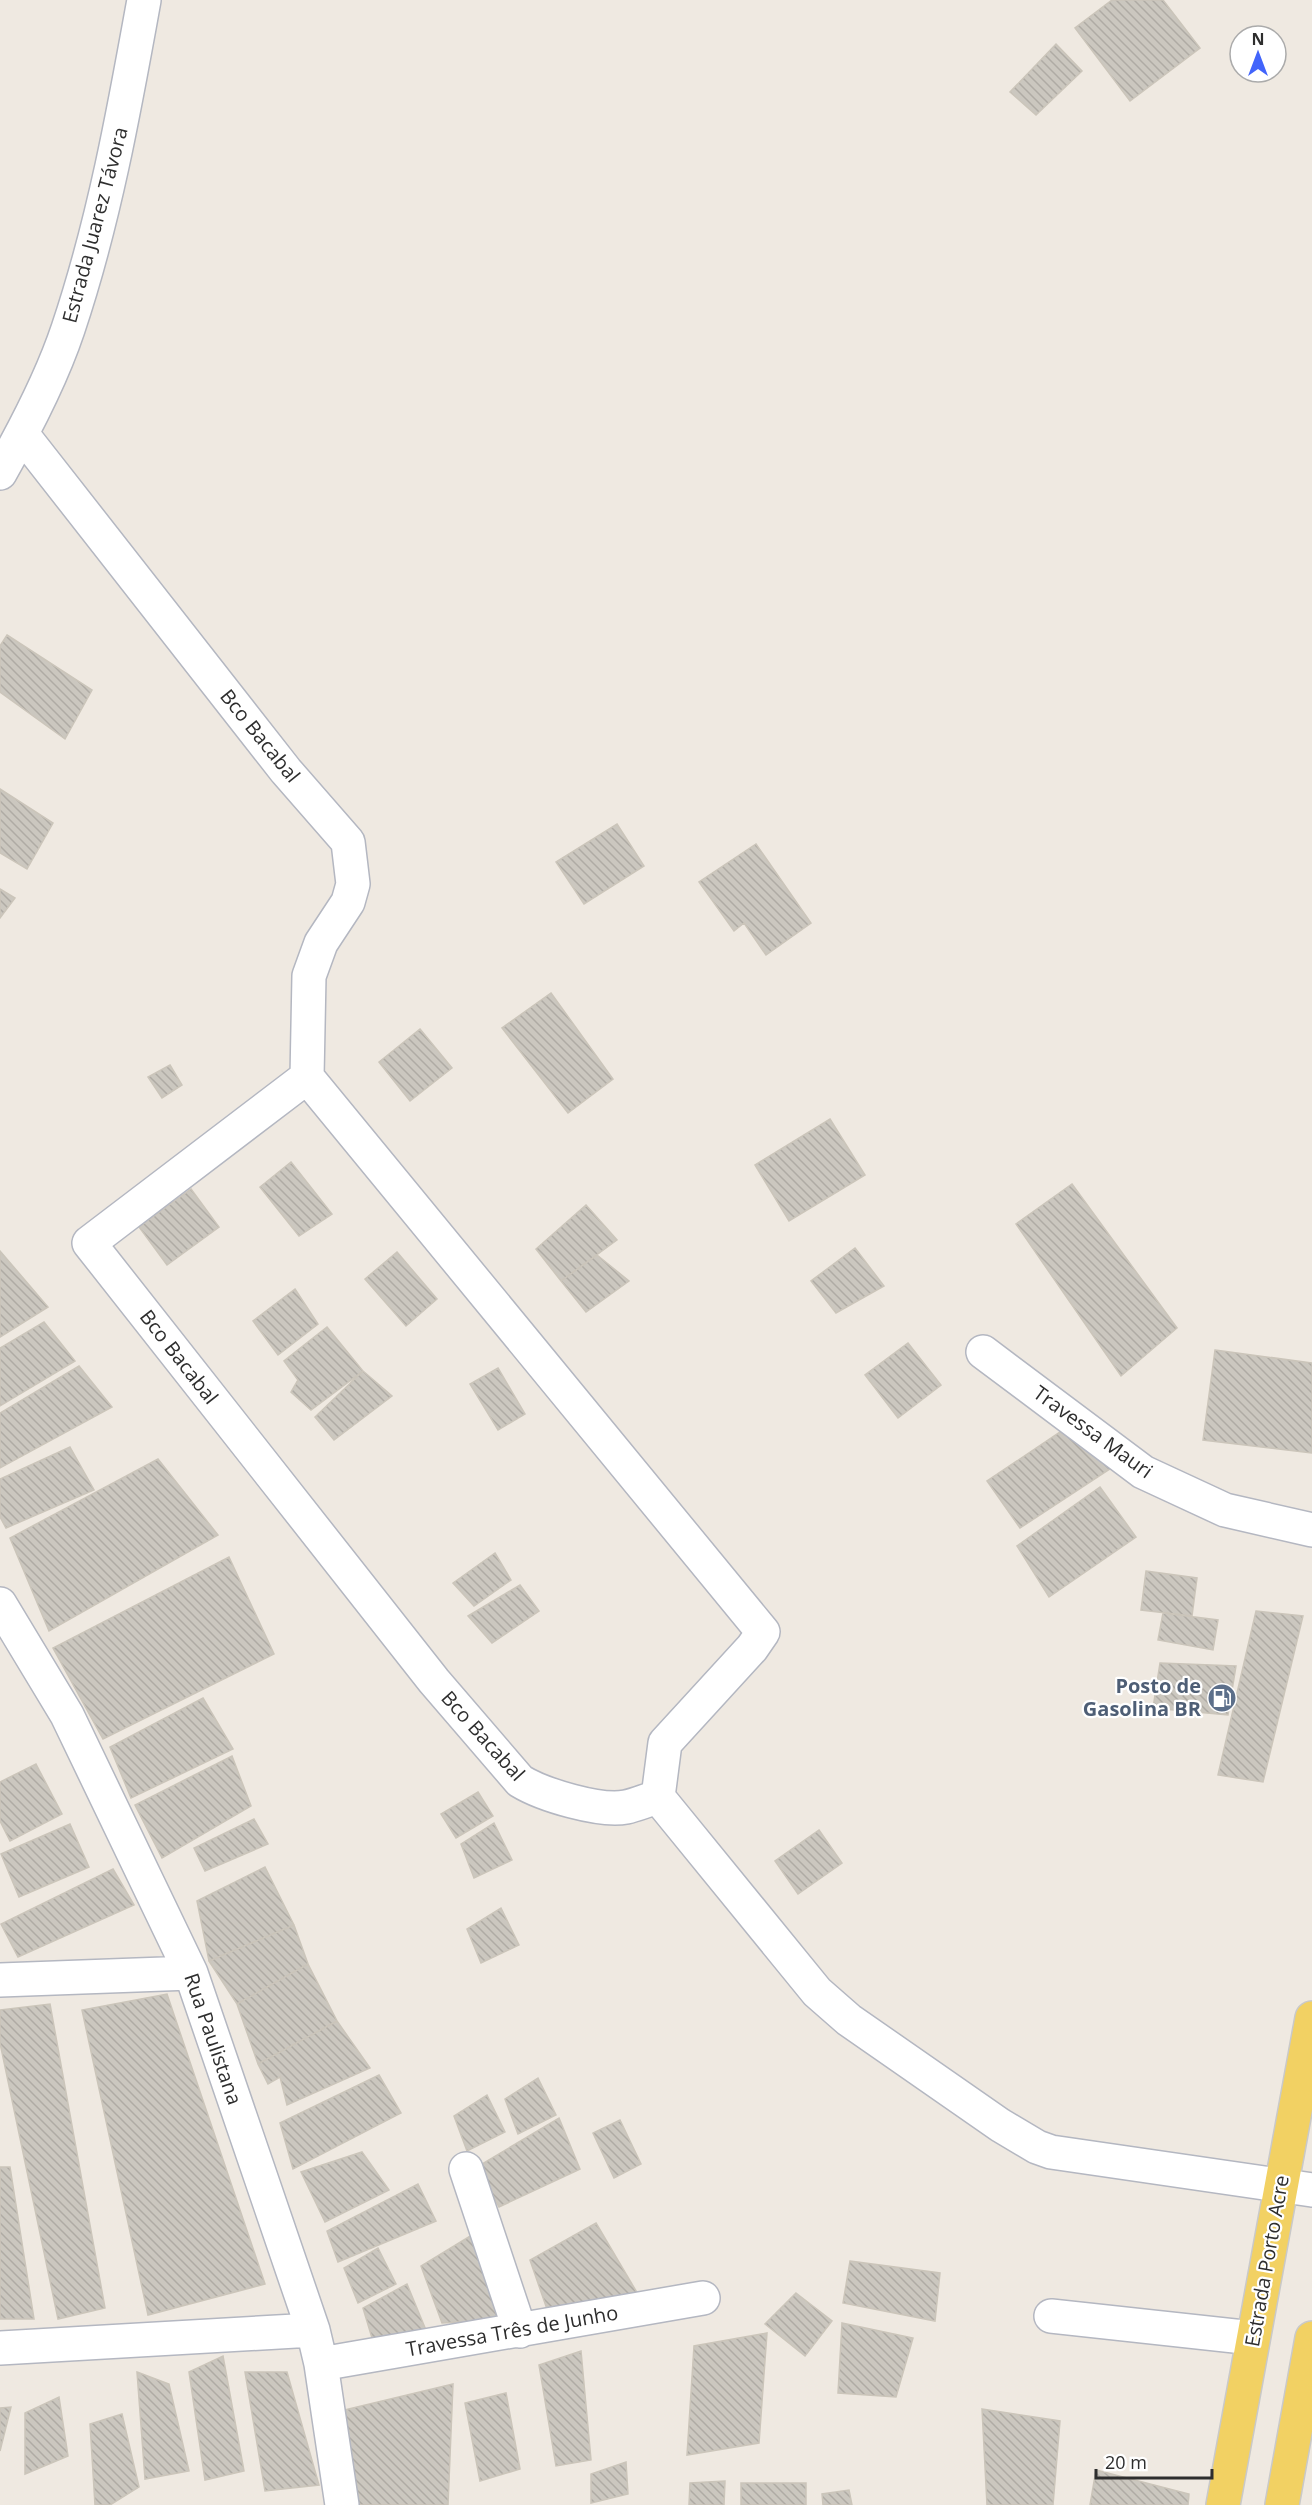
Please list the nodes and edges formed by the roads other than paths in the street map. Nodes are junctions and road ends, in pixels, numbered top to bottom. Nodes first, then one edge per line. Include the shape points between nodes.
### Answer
1 (144, 0) edge
2 (22, 434) junction
3 (0, 473) edge
4 (307, 1077) junction
5 (983, 1352) dead end
6 (1312, 1530) edge
7 (0, 1604) edge
8 (658, 1797) junction
9 (191, 1973) junction
10 (0, 1980) edge
11 (1312, 2018) edge
12 (466, 2169) dead end
13 (1297, 2188) edge
14 (703, 2298) dead end
15 (1051, 2316) dead end
16 (313, 2330) junction
17 (520, 2331) junction
18 (1253, 2338) junction
19 (0, 2348) edge
20 (1310, 2356) edge
21 (321, 2364) junction
22 (342, 2505) edge
23 (1223, 2505) edge
24 (1282, 2505) edge

1 - 2 street, Estrada Juarez Távora via 122,127 89,261 67,332
2 - 3 street, Estrada Juarez Távora
2 - 4 street, Bco Bacabal via 286,771 348,842 353,884 348,902 321,943 309,976
4 - 8 street via 763,1632 665,1743
4 - 8 street, Bco Bacabal via 89,1243 434,1681 520,1781 537,1791 580,1803 624,1807
5 - 6 street, Travessa Mauri via 1143,1472 1225,1510
7 - 9 street, Rua Paulistana via 67,1715
8 - 13 street via 817,1992 849,2020 1000,2125 1051,2152
9 - 10 street
9 - 16 street, Rua Paulistana
11 - 13 main road, Estrada Porto Acre
12 - 17 street
13 - 18 main road, Estrada Porto Acre
14 - 17 street, Travessa Três de Junho
15 - 18 street
16 - 19 street
16 - 21 street, Rua Paulistana
17 - 21 street, Travessa Três de Junho
18 - 23 main road, Estrada Porto Acre
20 - 24 main road
21 - 22 street, Rua Paulistana

